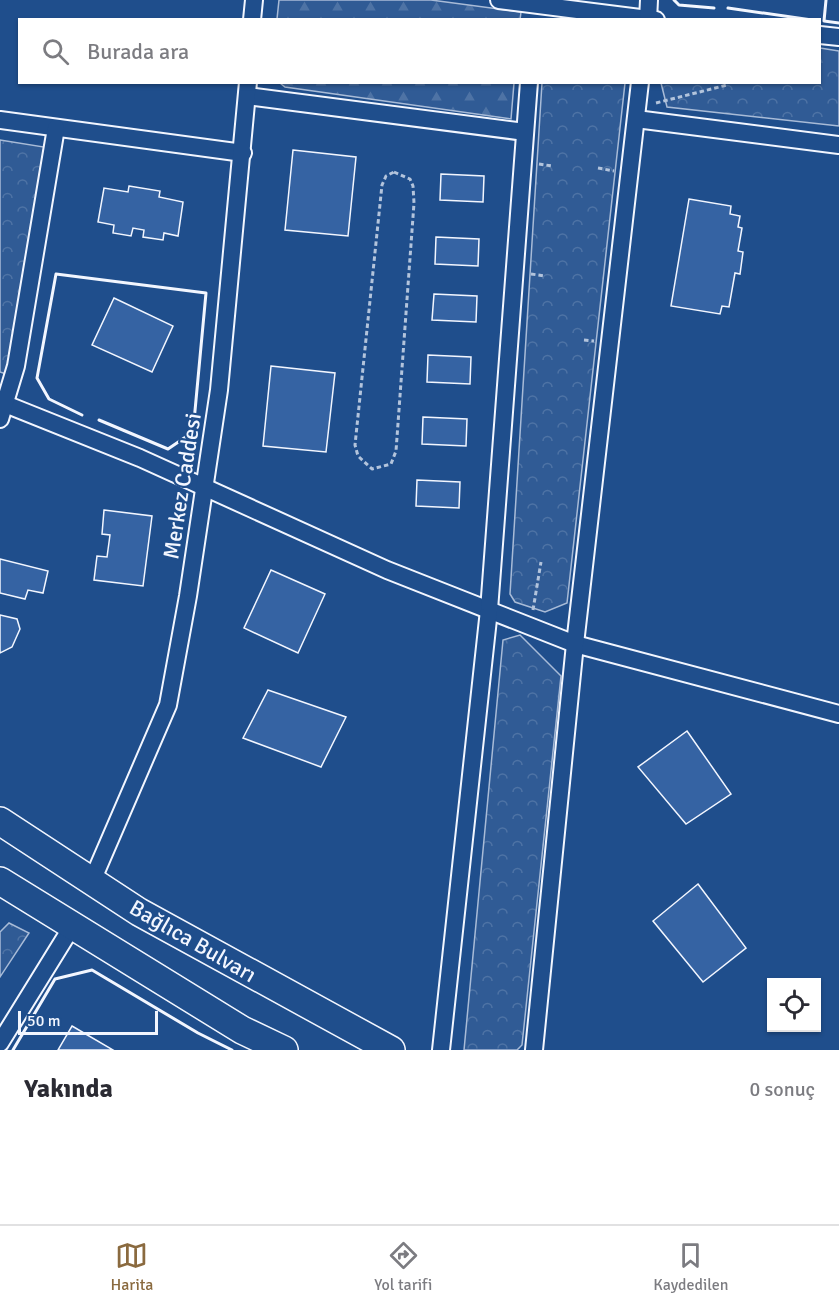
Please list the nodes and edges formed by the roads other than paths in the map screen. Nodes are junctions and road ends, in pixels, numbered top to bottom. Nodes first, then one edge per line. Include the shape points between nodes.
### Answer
1 (254, 0) edge
2 (499, 0) edge
3 (649, 0) edge
4 (535, 12) edge
5 (252, 18) edge
6 (632, 18) edge
7 (648, 18) edge
8 (821, 35) edge
9 (839, 37) edge
10 (529, 84) edge
11 (640, 84) edge
12 (248, 89) edge
13 (637, 113) junction
14 (0, 120) edge
15 (56, 128) junction
16 (525, 132) junction
17 (839, 145) edge
18 (243, 153) junction
19 (2, 408) edge
20 (204, 486) junction
21 (489, 610) junction
22 (575, 644) junction
23 (839, 714) edge
24 (0, 821) edge
25 (0, 881) edge
26 (92, 881) junction
27 (73, 925) junction
28 (0, 1043) edge
29 (284, 1050) edge
30 (391, 1050) edge
31 (441, 1050) edge
32 (534, 1050) edge

1 - 5 street
2 - 4 street
3 - 7 street
4 - 6 street
8 - 9 street
10 - 16 street
11 - 13 street
12 - 16 street
12 - 18 street, Merkez Caddesi
13 - 17 street
13 - 22 street
14 - 15 street
15 - 18 street
15 - 19 street via 16,366
16 - 21 street
18 - 20 street, Merkez Caddesi via 219,390
19 - 20 street
20 - 21 street via 387,570
20 - 26 street, Merkez Caddesi via 168,705
21 - 22 street
21 - 31 street
22 - 23 street
22 - 32 street
24 - 26 main road, Bağlıca Bulvarı
25 - 27 main road
26 - 30 main road, Bağlıca Bulvarı via 139,912
27 - 28 street
27 - 29 main road via 242,1030

